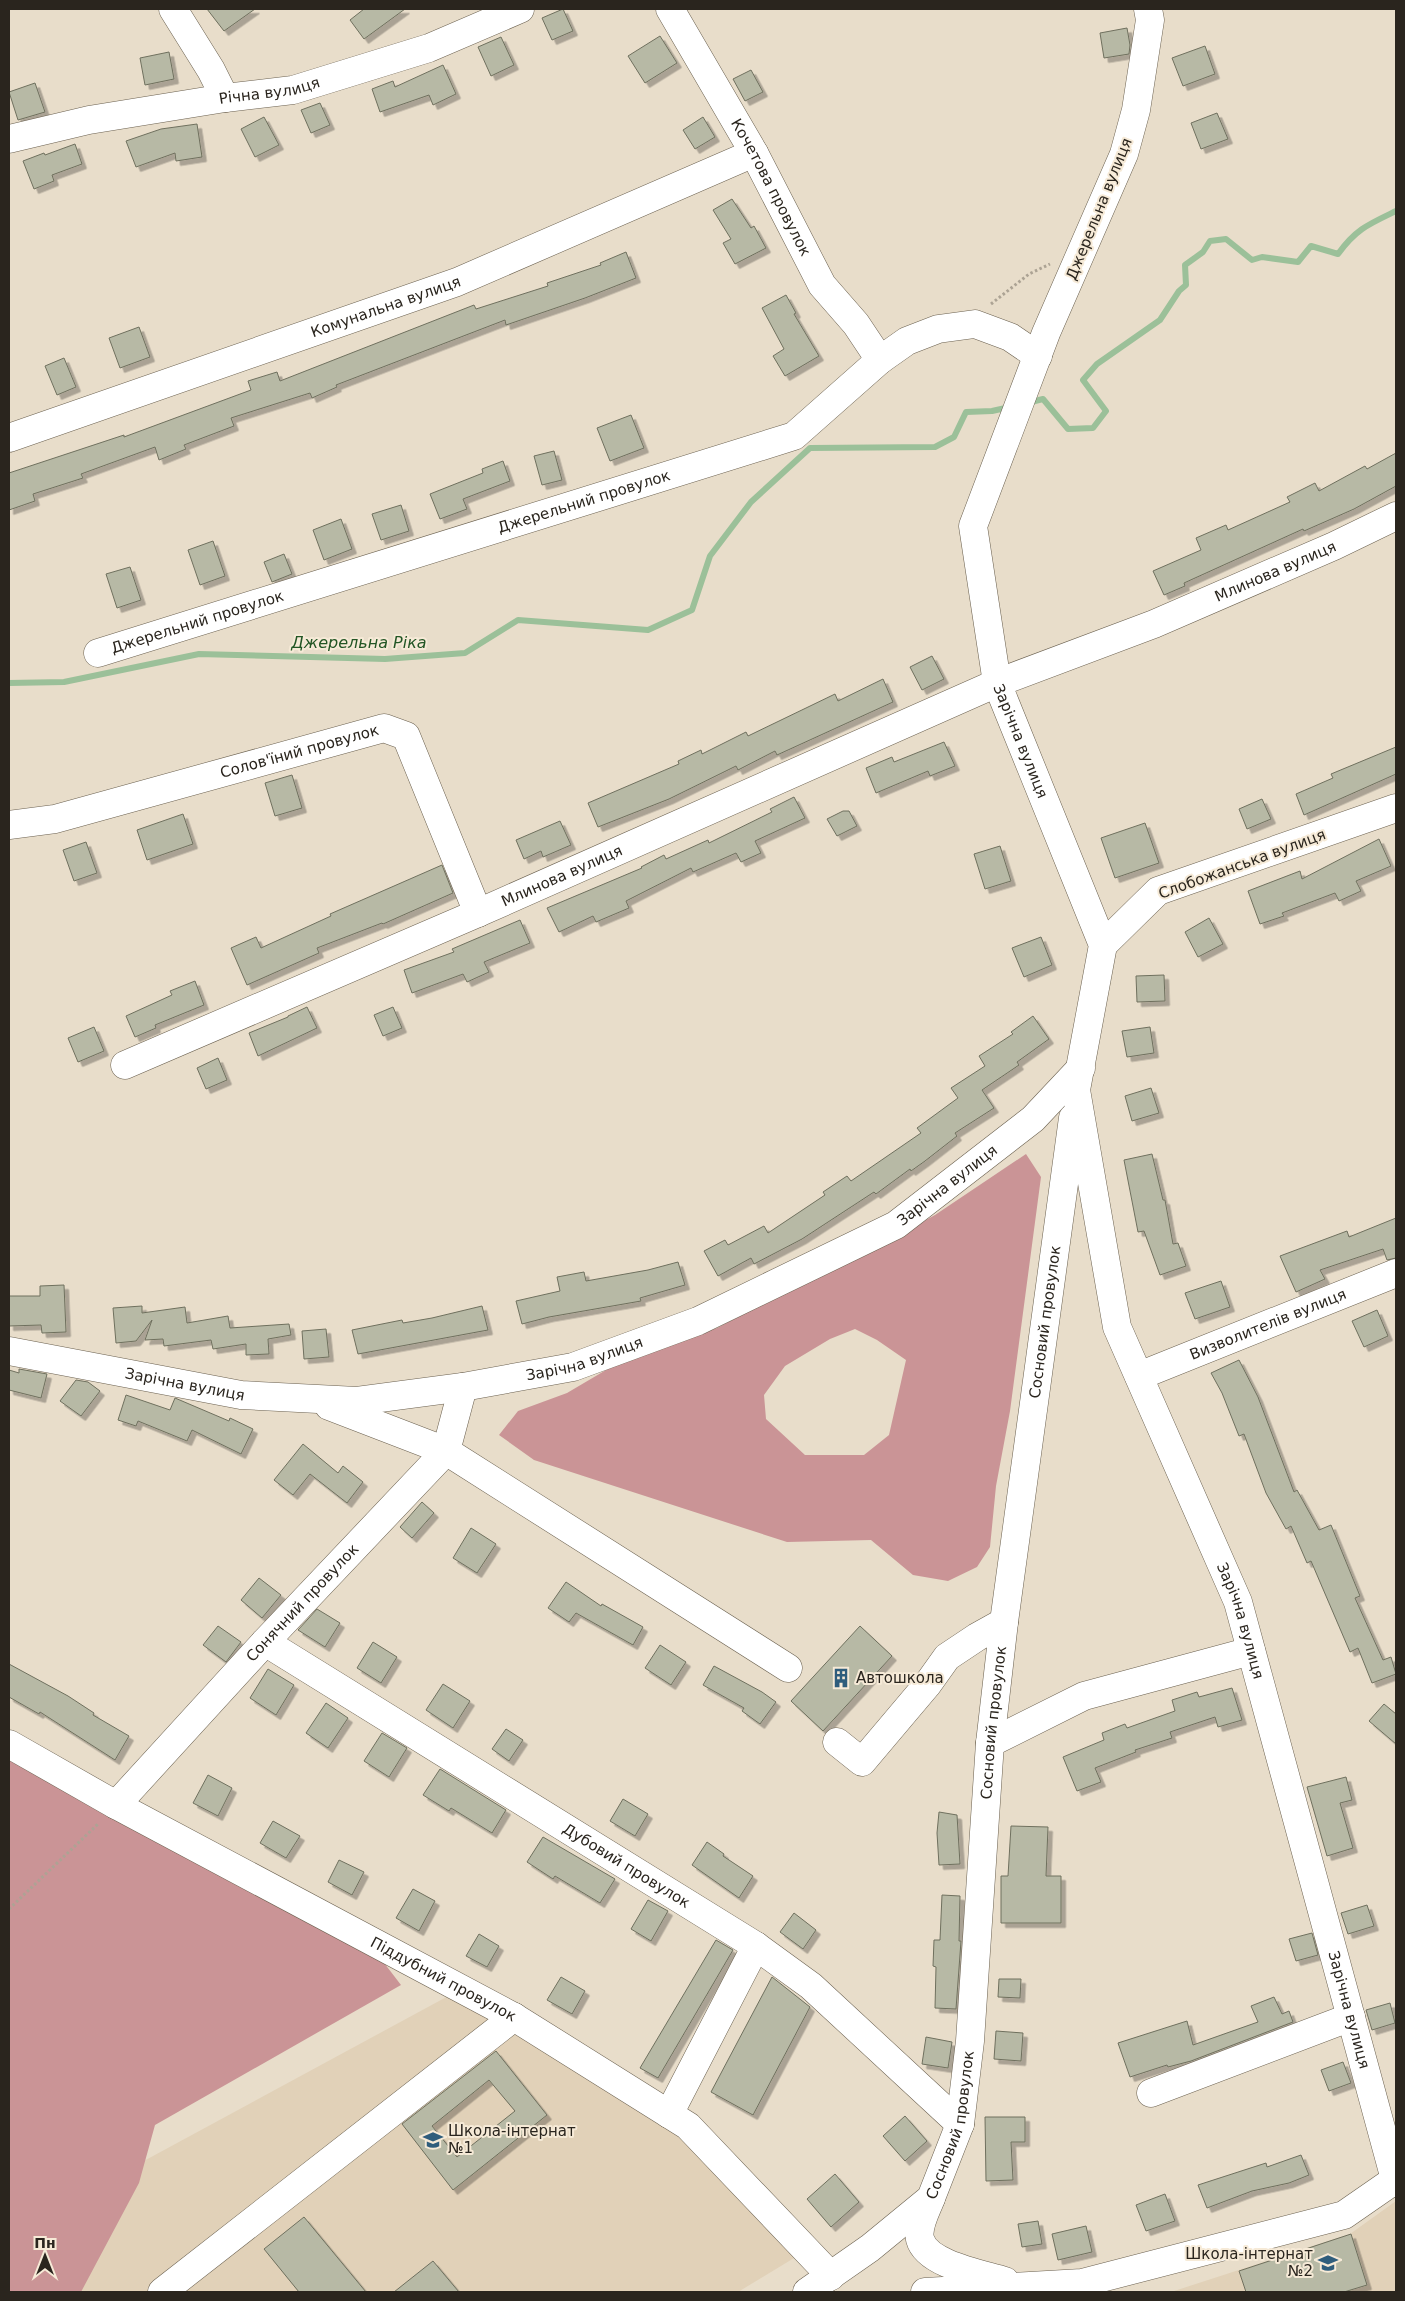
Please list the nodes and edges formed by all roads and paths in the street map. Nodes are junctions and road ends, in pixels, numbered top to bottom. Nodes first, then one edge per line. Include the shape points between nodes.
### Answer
1 (173, 9) edge
2 (520, 9) edge
3 (670, 9) edge
4 (1148, 9) edge
5 (225, 98) junction
6 (9, 139) edge
7 (754, 153) junction
8 (1084, 248) junction
9 (975, 324) junction
10 (880, 360) junction
11 (1034, 364) junction
12 (1017, 413) joint
13 (9, 438) edge
14 (1396, 516) edge
15 (98, 653) dead end
16 (997, 683) junction
17 (1396, 808) edge
18 (9, 825) edge
19 (478, 913) junction
20 (1104, 945) junction
21 (125, 1065) dead end
22 (1079, 1079) junction
23 (1396, 1273) edge
24 (9, 1351) edge
25 (1139, 1376) junction
26 (463, 1387) junction
27 (309, 1398) junction
28 (446, 1451) junction
29 (1004, 1622) junction
30 (266, 1642) junction
31 (1251, 1651) junction
32 (788, 1668) dead end
33 (837, 1742) dead end
34 (990, 1743) junction
35 (9, 1744) edge
36 (108, 1814) junction
37 (9, 1909) edge
38 (756, 1946) junction
39 (514, 2016) junction
40 (1351, 2016) junction
41 (1151, 2093) dead end
42 (669, 2114) junction
43 (960, 2124) junction
44 (1395, 2181) edge
45 (931, 2198) junction
46 (831, 2276) junction
47 (1024, 2286) junction
48 (162, 2292) edge
49 (806, 2292) edge
50 (925, 2292) edge

1 - 5 street
2 - 5 street, Річна вулиця via 429,48 293,90
3 - 7 street, Кочетова провулок
4 - 8 street, Джерельна вулиця via 1150,20 1136,110 1124,154
5 - 6 street, Річна вулиця via 89,120
7 - 10 street, Кочетова провулок via 822,285 856,324
7 - 13 street, Комунальна вулиця via 457,282
8 - 9 path via 1029,274 992,304
8 - 11 street, Джерельна вулиця
9 - 10 street, Джерельний провулок via 938,329 907,341
9 - 11 street, Джерельний провулок via 1010,337
10 - 15 street, Джерельний провулок via 794,436
11 - 12 street, Джерельна вулиця
12 - 16 street, Зарічна вулиця via 972,526
14 - 16 street, Млинова вулиця via 1154,624
16 - 19 street, Млинова вулиця
16 - 20 street, Зарічна вулиця
17 - 20 street, Слобожанська вулиця via 1158,891
18 - 19 street, Солов'їний провулок via 55,819 384,728 406,736
19 - 21 street, Млинова вулиця
20 - 22 street, Зарічна вулиця
22 - 25 street, Зарічна вулиця via 1117,1327
22 - 26 street, Зарічна вулиця via 1033,1119 896,1225 698,1321 573,1366
22 - 29 street, Сосновий провулок
23 - 25 street, Визволителів вулиця
24 - 27 street, Зарічна вулиця via 240,1395
25 - 31 street, Зарічна вулиця via 1238,1602
26 - 27 street, Зарічна вулиця via 357,1401
26 - 28 street, Сонячний провулок
27 - 28 street
28 - 30 street, Сонячний провулок
28 - 32 street
29 - 33 street via 947,1657 862,1762
29 - 34 street, Сосновий провулок
30 - 36 street, Сонячний провулок
30 - 38 street, Дубовий провулок
31 - 34 street via 1084,1696
31 - 40 street, Зарічна вулиця
34 - 43 street, Сосновий провулок via 970,2040
35 - 36 street, Піддубний провулок
36 - 37 path
36 - 39 street, Піддубний провулок
38 - 42 street
38 - 43 street, Дубовий провулок via 811,1986
39 - 42 street, Піддубний провулок
39 - 48 street
40 - 41 street
40 - 44 street, Зарічна вулиця
42 - 46 street, Піддубний провулок via 688,2126
43 - 45 street, Сосновий провулок
44 - 47 street via 1344,2215 1082,2283
45 - 46 street, Сосновий провулок
45 - 47 street via 921,2227 920,2238 925,2248 943,2261
46 - 49 street, Сосновий провулок
47 - 50 street

